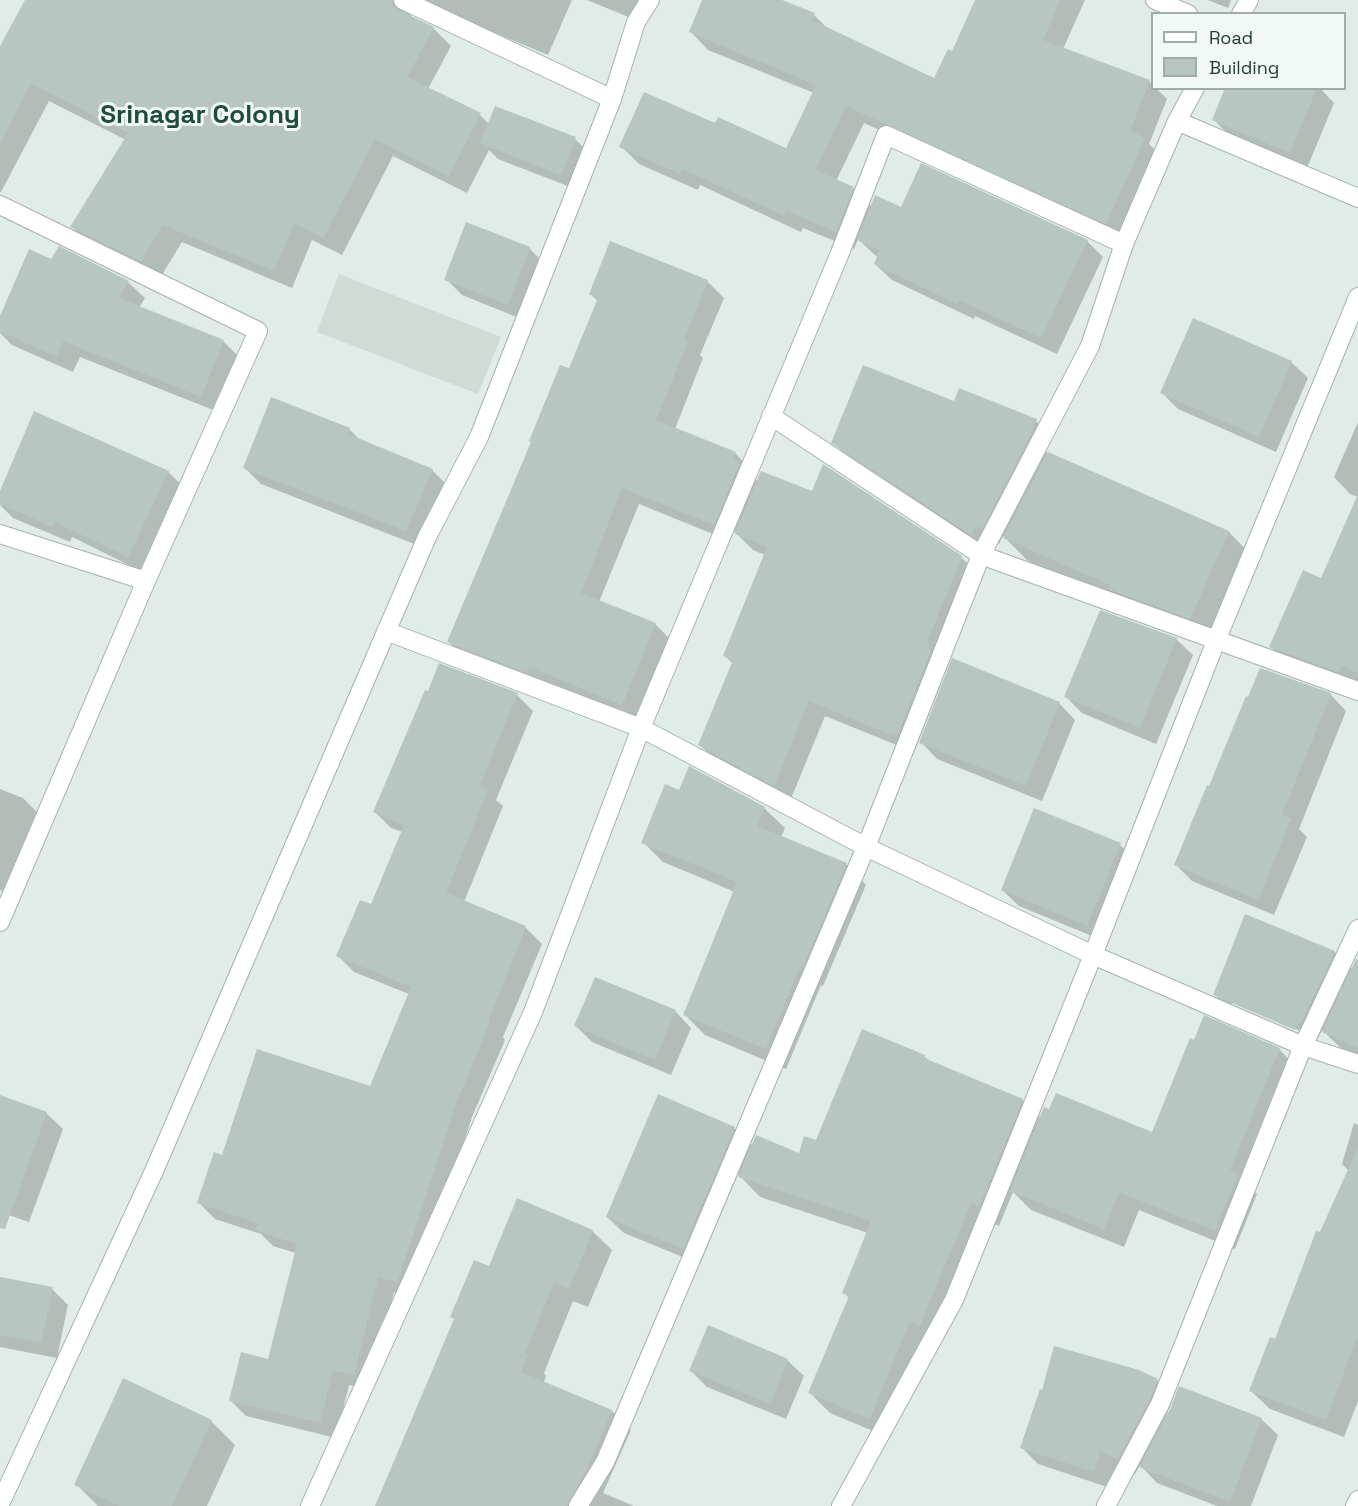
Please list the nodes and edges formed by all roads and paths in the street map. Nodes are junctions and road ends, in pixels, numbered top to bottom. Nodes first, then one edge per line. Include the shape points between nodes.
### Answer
1 (403, 0) edge
2 (650, 0) edge
3 (1155, 0) edge
4 (1183, 12) edge
5 (1194, 90) edge
6 (612, 99) junction
7 (1177, 121) junction
8 (1358, 198) edge
9 (0, 206) edge
10 (1124, 244) junction
11 (1358, 297) edge
12 (771, 416) junction
13 (0, 534) edge
14 (981, 555) junction
15 (146, 581) junction
16 (386, 631) junction
17 (1216, 641) junction
18 (1358, 691) edge
19 (640, 728) junction
20 (866, 847) junction
21 (0, 922) edge
22 (1358, 929) edge
23 (1093, 955) junction
24 (1303, 1046) junction
25 (1358, 1064) edge
26 (1358, 1500) edge
27 (0, 1504) edge
28 (310, 1506) edge
29 (578, 1506) edge
30 (841, 1506) edge
31 (1106, 1506) edge
32 (1355, 1506) edge

1 - 6 street
2 - 6 street via 636,22
3 - 4 street
5 - 7 street
6 - 16 street via 479,437 427,537
7 - 8 street
7 - 10 street
9 - 15 street via 258,331
10 - 12 street via 886,135
10 - 14 street via 1090,346
11 - 17 street
12 - 14 street
12 - 19 street
13 - 15 street
14 - 17 street
14 - 20 street
15 - 21 street
16 - 19 street
16 - 27 street via 154,1171
17 - 18 street
17 - 23 street
19 - 20 street
19 - 28 street via 534,1012
20 - 23 street
20 - 29 street via 605,1462
22 - 24 street
23 - 24 street
23 - 30 street via 954,1300
24 - 25 street
24 - 31 street via 1160,1404
26 - 32 street

